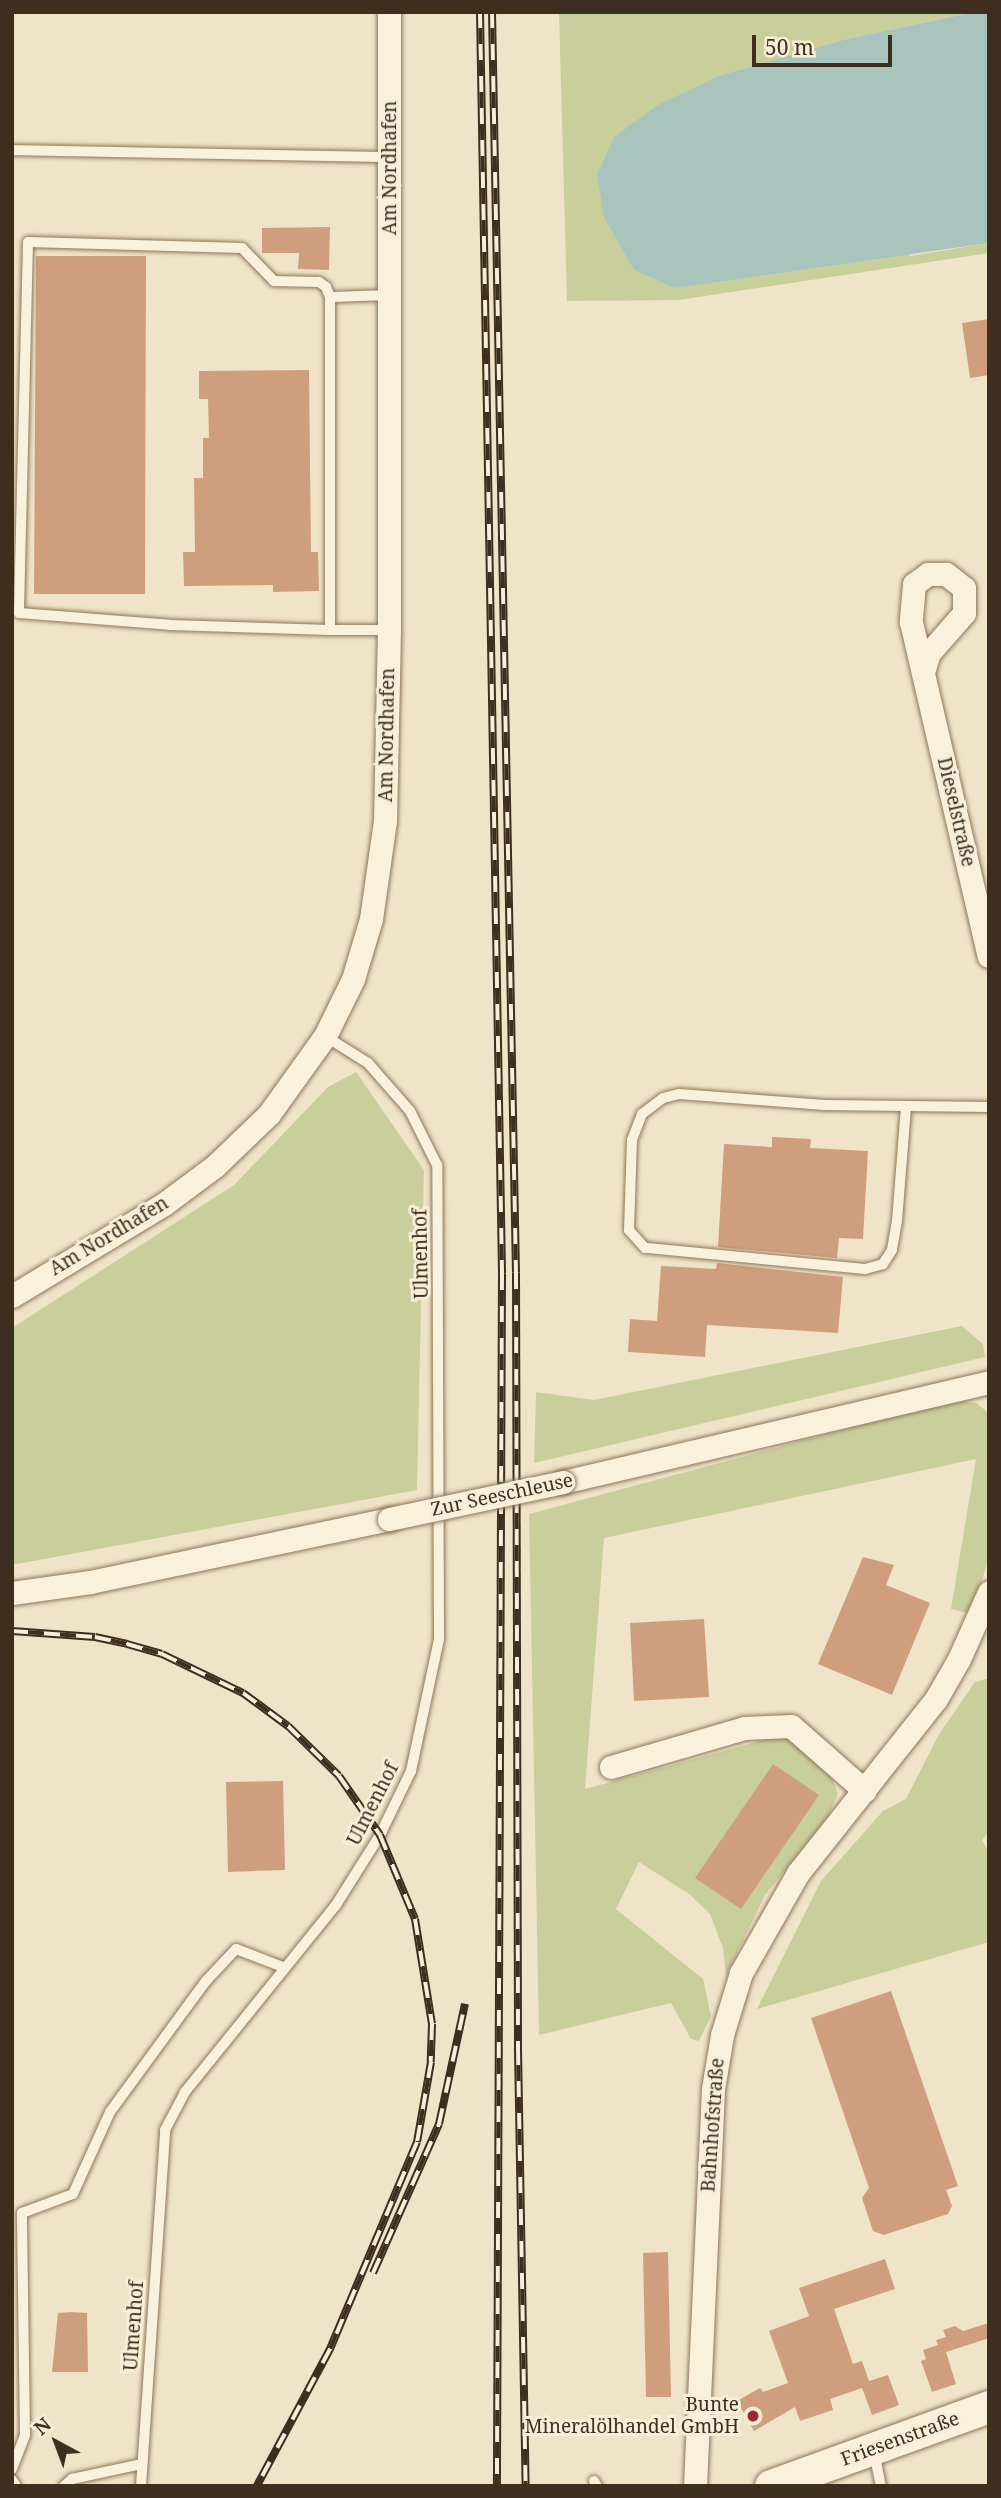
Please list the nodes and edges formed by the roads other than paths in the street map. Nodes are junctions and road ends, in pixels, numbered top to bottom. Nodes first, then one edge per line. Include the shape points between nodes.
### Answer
1 (389, 12) edge
2 (12, 150) edge
3 (390, 157) junction
4 (391, 295) junction
5 (330, 297) junction
6 (16, 613) edge
7 (389, 629) junction
8 (330, 630) junction
9 (924, 668) dead end
10 (989, 956) edge
11 (325, 1036) junction
12 (906, 1107) junction
13 (989, 1107) edge
14 (12, 1296) edge
15 (989, 1382) edge
16 (989, 1592) edge
17 (12, 1593) edge
18 (611, 1767) dead end
19 (865, 1791) junction
20 (283, 1967) junction
21 (989, 2407) edge
22 (874, 2449) junction
23 (142, 2464) junction
24 (12, 2469) edge
25 (12, 2480) edge
26 (16, 2486) edge
27 (64, 2486) edge
28 (141, 2486) edge
29 (695, 2486) edge
30 (771, 2486) edge
31 (881, 2486) edge

1 - 3 street, Am Nordhafen
2 - 3 lane
3 - 4 street, Am Nordhafen
4 - 5 lane
4 - 7 street, Am Nordhafen
5 - 6 lane via 318,282 274,281 242,248 28,242
5 - 8 lane
6 - 8 lane via 170,625
7 - 8 lane
7 - 11 street, Am Nordhafen via 385,821 371,919 353,979
9 - 10 street, Dieselstraße
11 - 14 street, Am Nordhafen via 269,1114 215,1166 164,1204
11 - 20 lane, Ulmenhof via 377,1072 410,1111 438,1165 439,1639 411,1771 380,1835 336,1905
12 - 12 lane via 679,1094 663,1098 642,1114 632,1140 629,1230 645,1248 865,1269 883,1264 892,1250 897,1221
12 - 13 lane
15 - 17 street, Zur Seeschleuse, bridge via 388,1520
16 - 19 street, Bahnhofstraße via 936,1699
18 - 19 street via 744,1728 791,1726
19 - 29 street, Bahnhofstraße via 778,1902 741,1973 722,2035 713,2089
20 - 23 lane, Ulmenhof via 185,2092 164,2130
20 - 24 lane via 236,1949 206,1981 110,2112 73,2194 22,2213 25,2435
21 - 22 street, Friesenstraße
22 - 30 street, Friesenstraße
22 - 31 lane
23 - 27 lane via 72,2479
23 - 28 lane, Ulmenhof
25 - 26 lane

